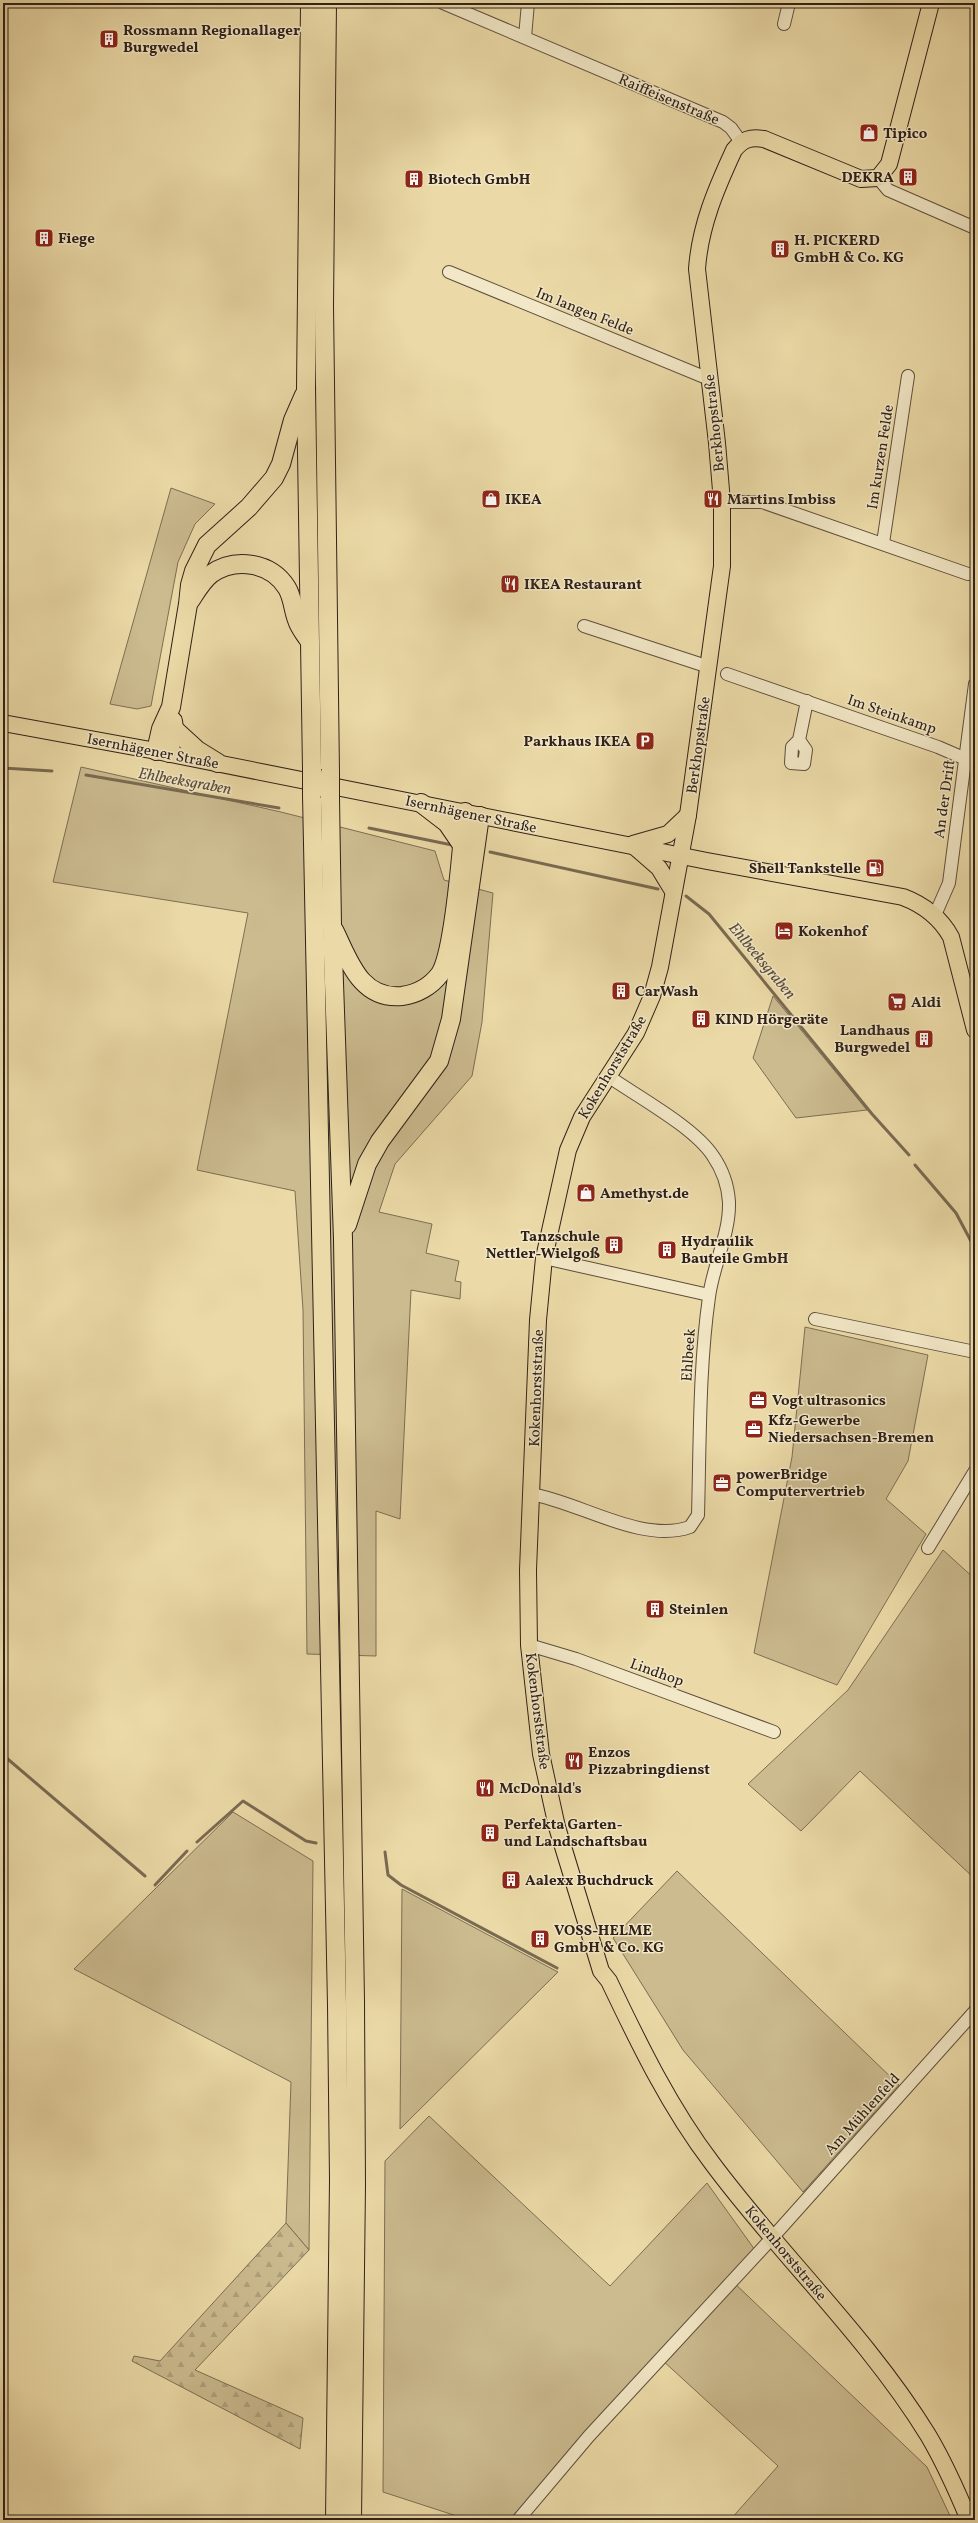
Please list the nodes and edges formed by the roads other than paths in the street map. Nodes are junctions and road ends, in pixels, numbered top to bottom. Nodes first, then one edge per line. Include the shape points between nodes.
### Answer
1 (310, 3) edge
2 (327, 3) edge
3 (443, 3) edge
4 (528, 3) edge
5 (789, 3) edge
6 (932, 3) edge
7 (784, 24) dead end
8 (525, 37) junction
9 (741, 142) junction
10 (878, 178) junction
11 (975, 228) edge
12 (449, 272) dead end
13 (908, 376) dead end
14 (709, 379) junction
15 (306, 389) junction
16 (722, 502) junction
17 (883, 543) junction
18 (968, 574) dead end
19 (188, 604) junction
20 (584, 626) dead end
21 (309, 642) junction
22 (709, 667) junction
23 (727, 674) dead end
24 (975, 684) edge
25 (807, 701) junction
26 (171, 707) junction
27 (3, 723) edge
28 (174, 730) junction
29 (799, 740) dead end
30 (162, 752) junction
31 (970, 762) edge
32 (218, 763) junction
33 (421, 803) junction
34 (472, 814) junction
35 (688, 815) junction
36 (462, 846) junction
37 (632, 846) junction
38 (679, 855) junction
39 (673, 891) junction
40 (935, 915) junction
41 (332, 926) junction
42 (975, 1030) edge
43 (608, 1076) junction
44 (343, 1239) junction
45 (544, 1258) junction
46 (709, 1295) junction
47 (815, 1319) dead end
48 (975, 1352) edge
49 (975, 1471) edge
50 (531, 1494) junction
51 (928, 1548) dead end
52 (529, 1645) junction
53 (774, 1732) dead end
54 (975, 2011) edge
55 (772, 2238) junction
56 (335, 2520) edge
57 (352, 2520) edge
58 (518, 2520) edge
59 (969, 2520) edge

1 - 15 highway
2 - 41 highway, bridge via 324,306
3 - 8 street, Raiffeisenstraße
4 - 8 street
5 - 7 street
6 - 10 main road via 889,164
8 - 9 street, Raiffeisenstraße via 723,122
9 - 10 main road via 751,137 764,139 861,179
9 - 14 main road, Berkhopstraße via 734,150 708,211 698,252 697,269
10 - 11 street via 888,190
12 - 14 street, Im langen Felde
13 - 17 street, Im kurzen Felde
14 - 16 main road, Berkhopstraße
15 - 19 highway via 274,478 249,507 207,545 194,571
15 - 21 highway
16 - 17 street via 762,502
16 - 22 main road, Berkhopstraße via 722,574
17 - 18 street
19 - 21 highway via 200,585 217,570 233,564 260,567 272,572 287,588 297,621
19 - 26 highway
20 - 22 street
21 - 56 highway, bridge via 337,2005 339,2180
22 - 35 main road, Berkhopstraße
23 - 25 street, Im Steinkamp
24 - 31 street, An der Drift
25 - 29 street
25 - 31 street, Im Steinkamp via 938,747
26 - 28 highway
26 - 30 highway via 161,729
27 - 30 main road, Isernhägener Straße
28 - 30 highway
28 - 32 highway via 197,750
30 - 32 main road, Isernhägener Straße
31 - 40 street, An der Drift via 949,883
32 - 33 main road, Isernhägener Straße
33 - 34 main road, Isernhägener Straße
33 - 36 highway via 447,823
34 - 36 highway
34 - 37 main road, Isernhägener Straße
34 - 44 highway via 451,1019 444,1048 430,1075 373,1152 358,1185
35 - 37 main road via 668,834
35 - 38 main road, Berkhopstraße
36 - 41 highway via 446,961 434,982 424,988 393,996 369,988 359,980 351,968
37 - 38 main road, Isernhägener Straße
37 - 39 main road via 659,868
38 - 39 main road, Kokenhorststraße
38 - 40 main road, Isernhägener Straße via 890,894 915,901
39 - 43 main road, Kokenhorststraße via 660,967 652,996 636,1033
40 - 42 main road, Isernhägener Straße via 951,936
41 - 44 highway
43 - 45 main road, Kokenhorststraße via 582,1117 568,1150
43 - 46 street, Ehlbeek via 696,1137 713,1156 723,1176 729,1203 727,1220
44 - 57 highway via 355,2001 356,2185
45 - 46 street
45 - 50 main road, Kokenhorststraße via 538,1320
46 - 50 street, Ehlbeek via 703,1366 698,1515 690,1527 668,1531 624,1525 564,1502
47 - 48 street
49 - 51 street
50 - 52 main road, Kokenhorststraße
52 - 53 street, Lindhop
52 - 55 main road, Kokenhorststraße via 541,1754 562,1847 593,1941 602,1953 609,1970 609,1981 645,2055 684,2122 711,2162
54 - 55 street, Am Mühlenfeld
55 - 58 street, Am Mühlenfeld via 589,2436
55 - 59 main road, Kokenhorststraße via 872,2355 898,2390 940,2457

